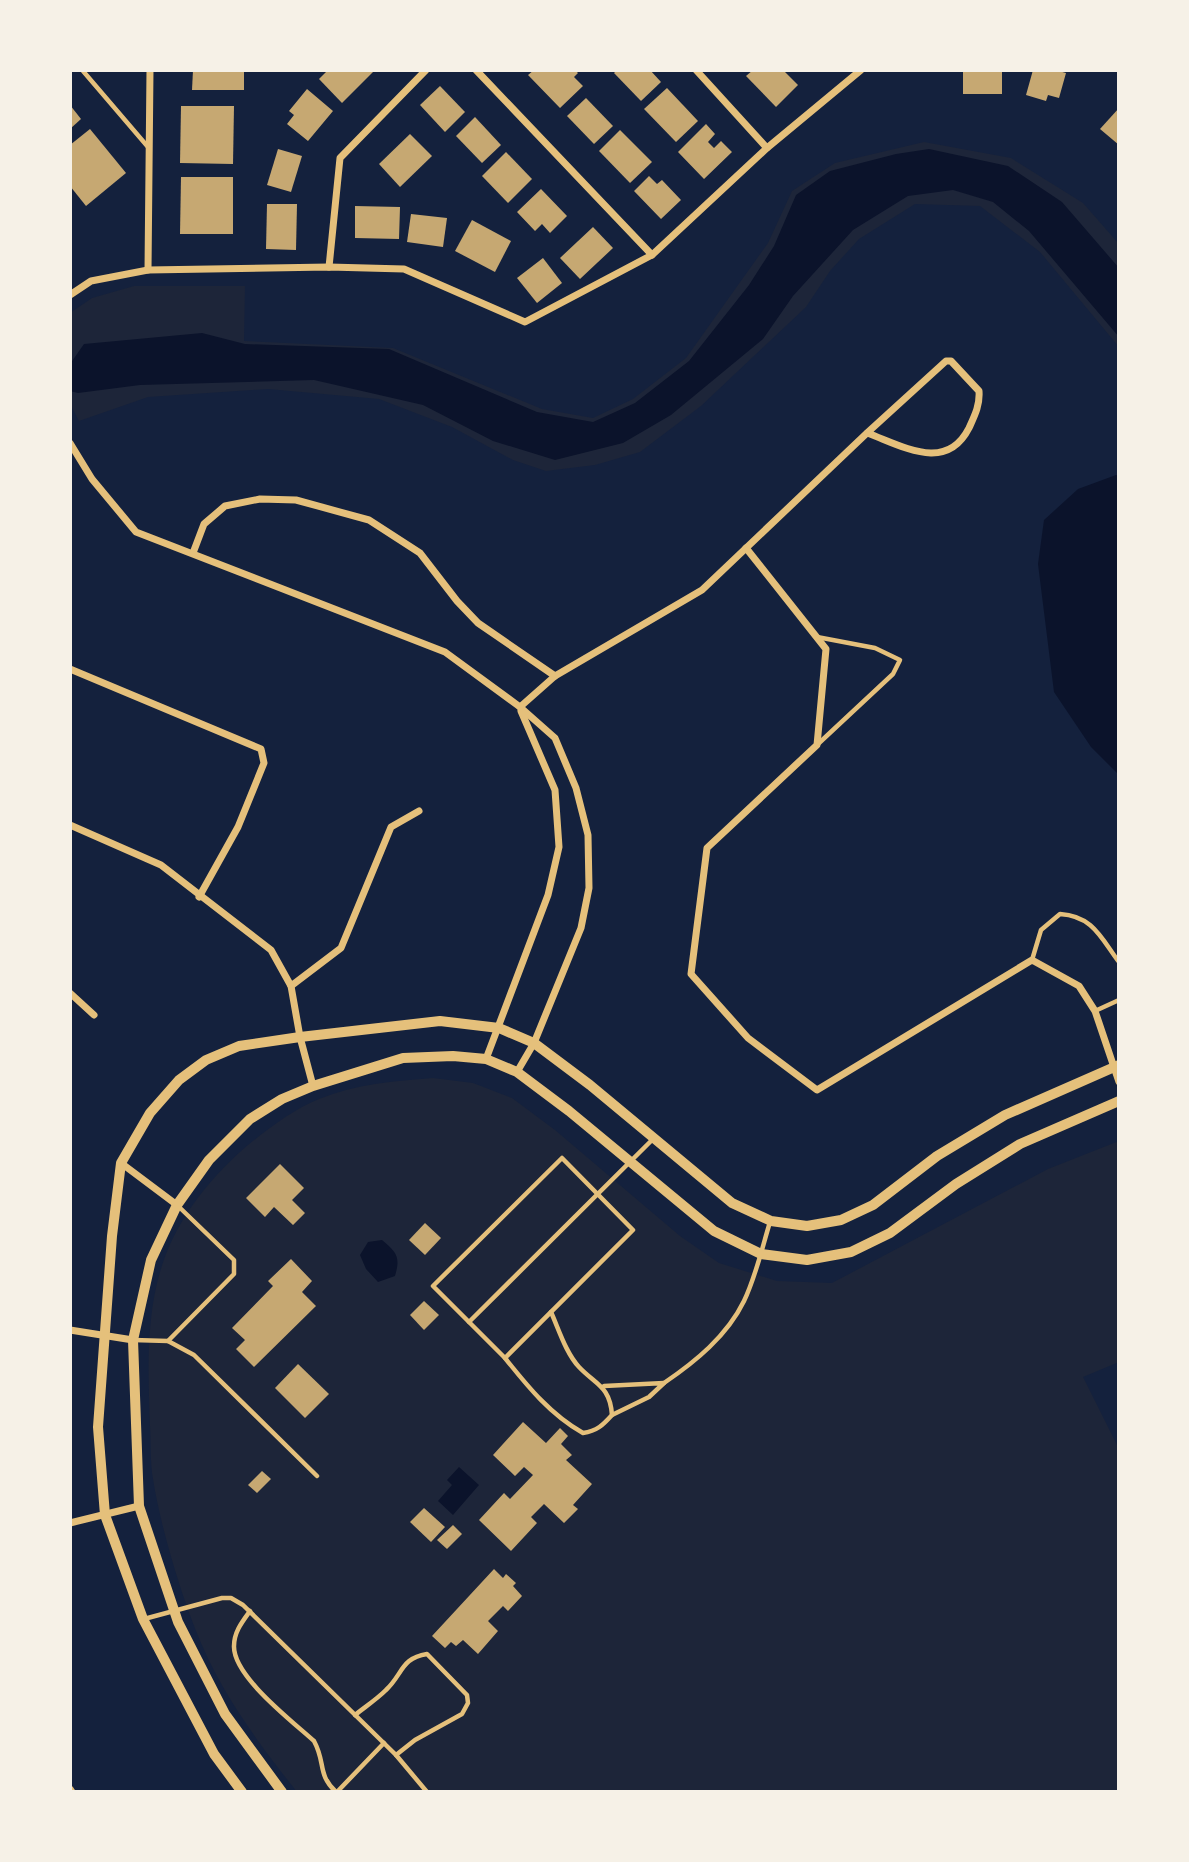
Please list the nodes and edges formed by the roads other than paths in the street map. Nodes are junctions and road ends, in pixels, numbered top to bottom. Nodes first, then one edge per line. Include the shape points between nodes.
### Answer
1 (150, 70) edge
2 (426, 70) edge
3 (476, 70) edge
4 (696, 70) edge
5 (861, 70) edge
6 (83, 71) edge
7 (148, 147) junction
8 (767, 148) junction
9 (652, 255) junction
10 (329, 267) junction
11 (148, 270) junction
12 (70, 295) edge
13 (867, 433) junction
14 (70, 443) edge
15 (746, 548) junction
16 (193, 553) junction
17 (817, 637) junction
18 (70, 669) edge
19 (555, 676) junction
20 (520, 708) junction
21 (817, 745) junction
22 (419, 811) dead end
23 (70, 825) edge
24 (199, 897) junction
25 (1032, 960) junction
26 (1119, 962) edge
27 (291, 986) junction
28 (70, 993) edge
29 (1119, 1000) edge
30 (1096, 1012) junction
31 (94, 1015) dead end
32 (499, 1028) junction
33 (300, 1037) junction
34 (534, 1043) junction
35 (486, 1059) junction
36 (1116, 1066) edge
37 (517, 1072) junction
38 (1119, 1082) edge
39 (313, 1086) junction
40 (1119, 1101) edge
41 (653, 1139) junction
42 (121, 1163) junction
43 (629, 1163) junction
44 (597, 1194) junction
45 (177, 1205) junction
46 (771, 1222) junction
47 (761, 1254) junction
48 (551, 1312) junction
49 (469, 1322) junction
50 (70, 1330) edge
51 (105, 1336) junction
52 (133, 1340) junction
53 (168, 1341) junction
54 (505, 1358) junction
55 (664, 1383) junction
56 (603, 1386) junction
57 (612, 1415) junction
58 (317, 1476) dead end
59 (139, 1506) junction
60 (105, 1515) junction
61 (70, 1523) edge
62 (250, 1611) junction
63 (174, 1612) junction
64 (143, 1619) junction
65 (355, 1714) junction
66 (384, 1743) junction
67 (396, 1755) junction
68 (423, 1791) edge
69 (242, 1792) edge
70 (282, 1792) edge
71 (336, 1792) edge

1 - 7 street
2 - 10 street via 340,158
3 - 9 street
4 - 8 street
5 - 8 street
6 - 7 lane
7 - 11 street
8 - 9 street
9 - 10 street via 525,322 404,269
10 - 11 street
11 - 12 street via 91,281
13 - 13 street via 946,361 979,391 974,418 951,451 917,451
13 - 15 street
14 - 16 street via 92,479 136,532
15 - 17 street
15 - 19 street via 702,590
16 - 19 street via 204,524 225,506 260,499 296,500 369,520 420,553 478,624
16 - 20 street via 445,652
17 - 21 street via 826,649
17 - 21 lane via 876,648 900,660 893,674
18 - 24 street via 261,749 264,763 243,817
19 - 20 street
20 - 32 street via 555,790 559,847 548,895
20 - 34 street via 555,738 576,788 588,835 589,888 581,928
21 - 25 street via 707,848 691,974 748,1038 817,1090
22 - 27 street via 391,827 341,948
23 - 24 street via 161,865
24 - 27 street via 271,950
25 - 26 lane via 1041,930 1060,914 1076,915 1090,924
25 - 30 street via 1079,986
27 - 33 street
28 - 31 street
29 - 30 lane
30 - 36 street
32 - 33 street via 440,1021
32 - 34 street
32 - 35 street
33 - 39 street
33 - 42 street via 239,1046 206,1060 178,1080 150,1113
34 - 37 street
34 - 41 street
35 - 37 street
35 - 39 street via 403,1058
36 - 38 street
36 - 46 street via 1005,1115 937,1156 873,1205 841,1220 807,1226
37 - 43 street
39 - 45 street via 250,1119 209,1160
40 - 47 street via 1020,1144 890,1233 851,1252 807,1260
41 - 43 lane
41 - 46 street via 732,1203
42 - 45 street
42 - 51 street
43 - 44 lane
43 - 47 street via 714,1231
44 - 48 lane via 633,1230
44 - 49 lane
44 - 49 lane via 562,1158 443,1276 433,1286
45 - 52 street via 151,1260
45 - 53 lane via 234,1259 234,1274
46 - 47 lane
47 - 55 lane via 731,1322 693,1363
48 - 54 lane
48 - 56 lane via 578,1366
49 - 54 lane
50 - 51 street
51 - 52 street
51 - 60 street via 98,1427
52 - 53 lane
52 - 59 street
53 - 58 lane via 194,1355
54 - 57 lane via 533,1393 583,1433 596,1431
55 - 56 lane
55 - 57 lane via 649,1397
56 - 57 lane
59 - 60 street
59 - 63 street
60 - 61 street
60 - 64 street
62 - 63 lane via 231,1598 222,1598
62 - 65 lane
62 - 71 lane via 237,1630 233,1648 240,1666 314,1741 324,1780
63 - 64 lane
63 - 70 street via 225,1714
64 - 69 street via 214,1754
65 - 66 lane
65 - 67 lane via 388,1688 409,1659 427,1654 442,1667 467,1695 468,1703 462,1714
66 - 67 lane
66 - 71 lane
67 - 68 lane

